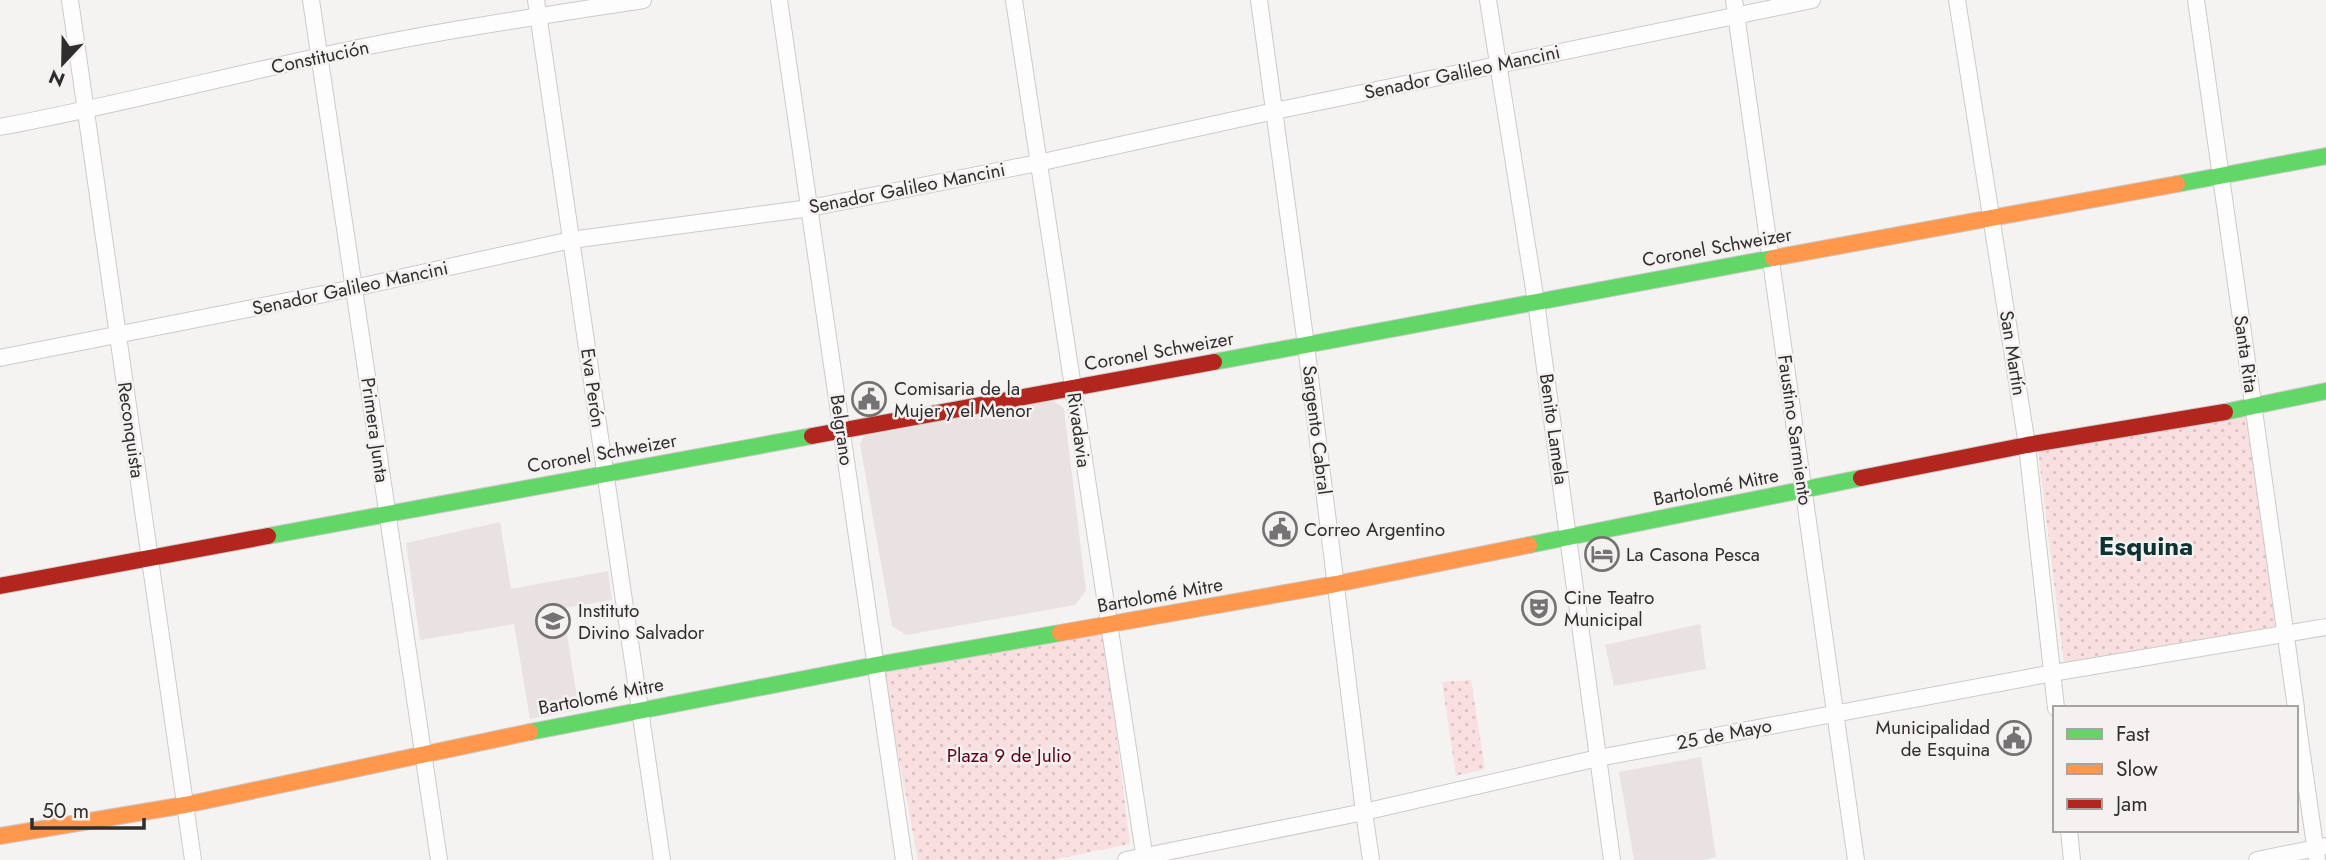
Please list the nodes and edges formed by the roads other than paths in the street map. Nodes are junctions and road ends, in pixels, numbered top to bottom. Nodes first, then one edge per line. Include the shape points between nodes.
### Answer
1 (70, 0) edge
2 (311, 0) edge
3 (642, 0) edge
4 (779, 0) edge
5 (1014, 0) edge
6 (1259, 0) edge
7 (1488, 0) edge
8 (1812, 0) edge
9 (1957, 0) edge
10 (2196, 0) edge
11 (537, 8) edge
12 (1735, 8) edge
13 (319, 56) junction
14 (1498, 65) junction
15 (86, 111) junction
16 (1275, 111) junction
17 (0, 127) edge
18 (2326, 156) edge
19 (1038, 163) junction
20 (2221, 176) junction
21 (810, 208) junction
22 (1992, 218) junction
23 (571, 240) junction
24 (1770, 259) junction
25 (354, 288) junction
26 (1536, 302) junction
27 (118, 336) junction
28 (1306, 345) junction
29 (0, 358) edge
30 (1073, 388) junction
31 (2326, 391) edge
32 (2253, 407) junction
33 (842, 430) junction
34 (2027, 445) junction
35 (606, 474) junction
36 (1804, 491) junction
37 (387, 514) junction
38 (1569, 538) junction
39 (149, 558) junction
40 (1336, 584) junction
41 (0, 586) edge
42 (1108, 626) junction
43 (2326, 627) edge
44 (2286, 634) junction
45 (876, 665) junction
46 (2053, 673) junction
47 (2056, 706) edge
48 (2295, 706) edge
49 (641, 710) junction
50 (1834, 714) junction
51 (2298, 722) edge
52 (423, 753) junction
53 (1598, 758) junction
54 (185, 805) junction
55 (1364, 812) junction
56 (2069, 832) edge
57 (0, 836) edge
58 (2319, 851) edge
59 (1145, 858) edge
60 (193, 860) edge
61 (439, 860) edge
62 (662, 860) edge
63 (904, 860) edge
64 (1126, 860) edge
65 (1371, 860) edge
66 (1612, 860) edge
67 (1856, 860) edge
68 (2073, 860) edge
69 (2256, 860) edge

1 - 15 street, Reconquista
2 - 13 street, Primera Junta
3 - 11 street, Constitución
4 - 21 street, Belgrano
5 - 19 street, Rivadavia
6 - 16 street, Sargento Cabral
7 - 14 street, Benito Lamela
8 - 12 street, Senador Galileo Mancini
9 - 22 street, San Martín
10 - 20 street, Santa Rita
11 - 13 street, Constitución
11 - 23 street, Eva Perón
12 - 14 street, Senador Galileo Mancini
12 - 24 street, Faustino Sarmiento
13 - 15 street, Constitución
13 - 25 street, Primera Junta
14 - 16 street, Senador Galileo Mancini
14 - 26 street, Benito Lamela
15 - 17 street, Constitución
15 - 27 street, Reconquista
16 - 19 street, Senador Galileo Mancini
16 - 28 street, Sargento Cabral
18 - 20 street, Coronel Schweizer
19 - 21 street, Senador Galileo Mancini
19 - 30 street, Rivadavia
20 - 22 street, Coronel Schweizer
20 - 32 street, Santa Rita
21 - 23 street, Senador Galileo Mancini
21 - 33 street, Belgrano
22 - 24 street, Coronel Schweizer
22 - 34 street, San Martín
23 - 25 street, Senador Galileo Mancini
23 - 35 street, Eva Perón
24 - 26 street, Coronel Schweizer
24 - 36 street, Faustino Sarmiento
25 - 27 street, Senador Galileo Mancini
25 - 37 street, Primera Junta
26 - 28 street, Coronel Schweizer
26 - 38 street, Benito Lamela
27 - 29 street, Senador Galileo Mancini
27 - 39 street, Reconquista
28 - 30 street, Coronel Schweizer
28 - 40 street, Sargento Cabral
30 - 33 street, Coronel Schweizer
30 - 42 street, Rivadavia
31 - 32 street, Bartolomé Mitre
32 - 34 street, Bartolomé Mitre
32 - 44 street, Santa Rita
33 - 35 street, Coronel Schweizer
33 - 45 street, Belgrano
34 - 36 street, Bartolomé Mitre
34 - 46 street, San Martín
35 - 37 street, Coronel Schweizer
35 - 49 street, Eva Perón
36 - 38 street, Bartolomé Mitre
36 - 50 street, Faustino Sarmiento
37 - 39 street, Coronel Schweizer
37 - 52 street, Primera Junta
38 - 40 street, Bartolomé Mitre
38 - 53 street, Benito Lamela
39 - 41 street, Coronel Schweizer
39 - 54 street, Reconquista
40 - 42 street, Bartolomé Mitre
40 - 55 street, Sargento Cabral
42 - 45 street, Bartolomé Mitre
42 - 59 street, Rivadavia
43 - 44 street, 25 de Mayo
44 - 46 street, 25 de Mayo
44 - 48 street, Santa Rita
45 - 49 street, Bartolomé Mitre
45 - 63 street, Belgrano
46 - 47 street, San Martín
46 - 50 street, 25 de Mayo
49 - 52 street, Bartolomé Mitre
49 - 62 street, Eva Perón
50 - 53 street, 25 de Mayo
50 - 67 street, Faustino Sarmiento
51 - 58 street, Santa Rita
52 - 54 street, Bartolomé Mitre
52 - 61 street, Primera Junta
53 - 55 street, 25 de Mayo
53 - 66 street, Benito Lamela
54 - 57 street, Bartolomé Mitre
54 - 60 street, Reconquista
55 - 59 street, 25 de Mayo
55 - 65 street, Sargento Cabral
56 - 68 street
58 - 69 street
59 - 64 street, 25 de Mayo

